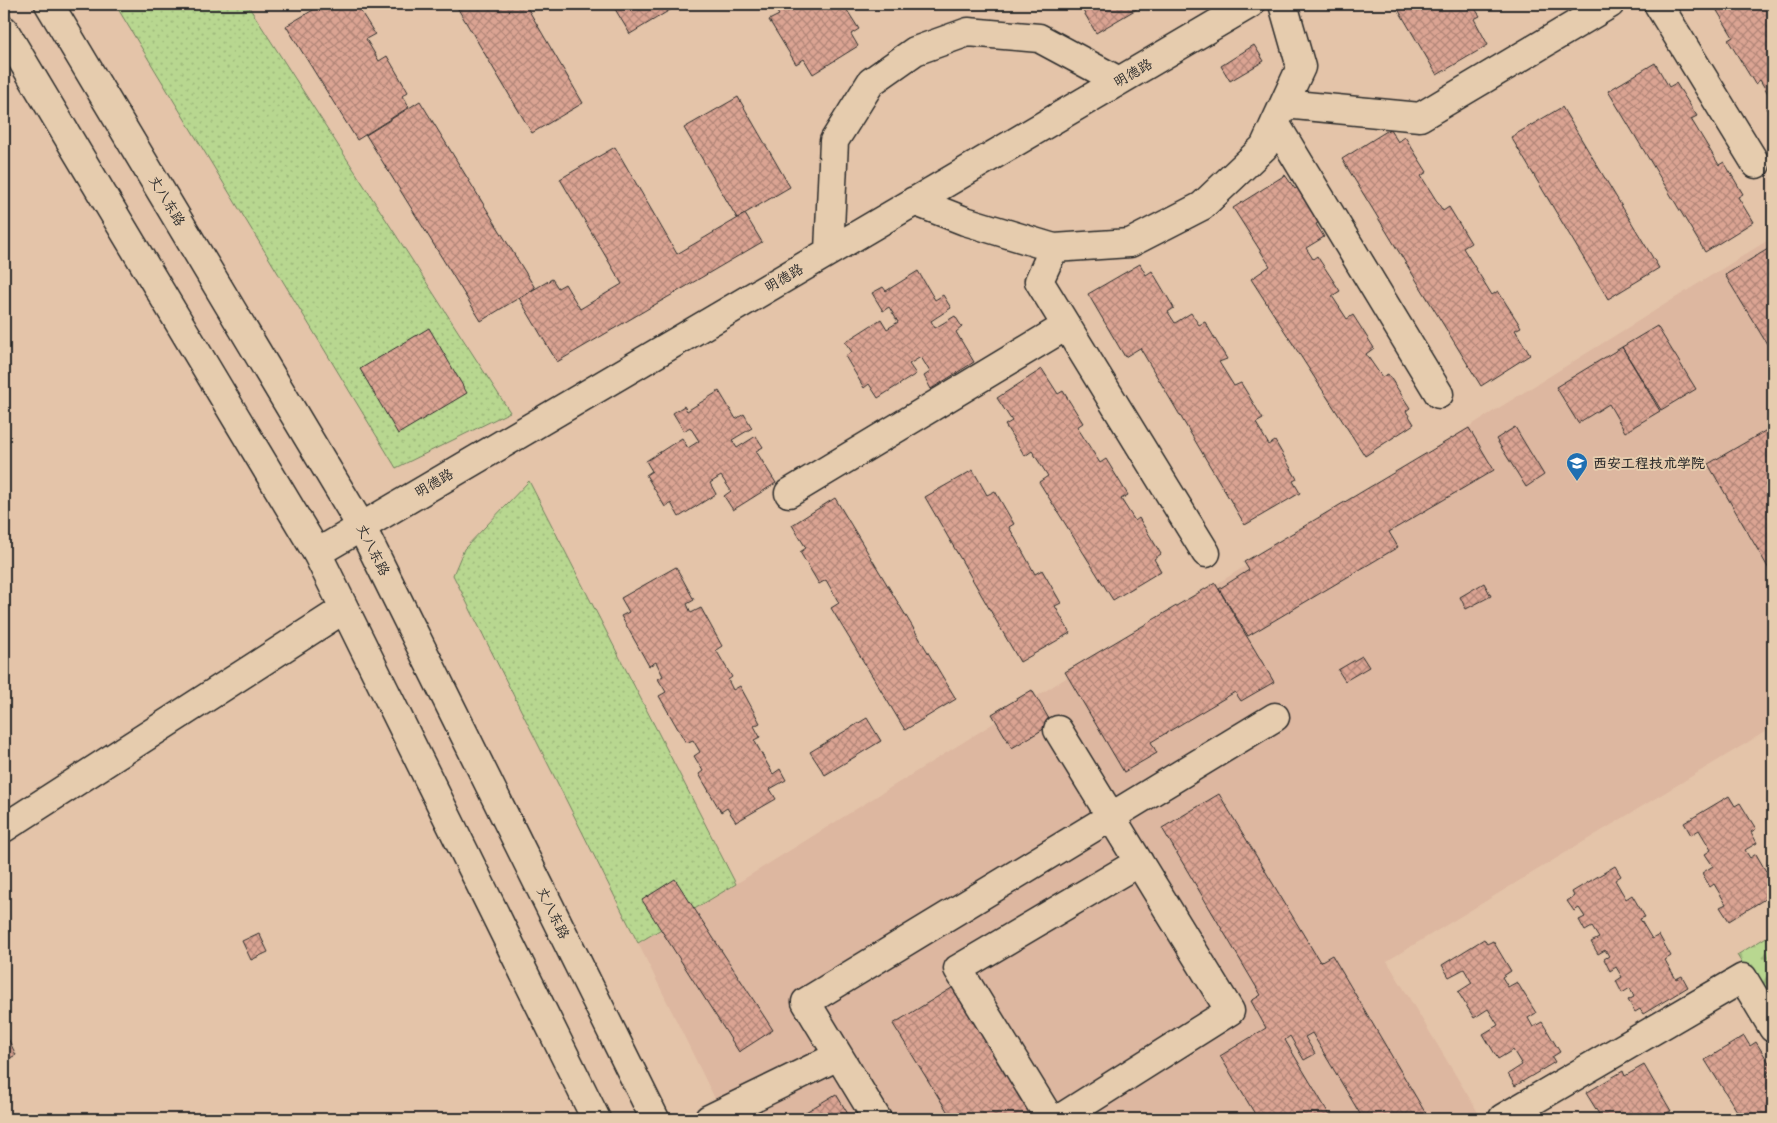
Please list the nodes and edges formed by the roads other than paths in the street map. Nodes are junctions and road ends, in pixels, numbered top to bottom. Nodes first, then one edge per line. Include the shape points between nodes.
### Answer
1 (49, 4) edge
2 (1250, 4) edge
3 (1283, 4) edge
4 (1610, 4) edge
5 (1658, 4) edge
6 (4, 30) edge
7 (1119, 81) junction
8 (1279, 114) junction
9 (1756, 164) dead end
10 (914, 201) junction
11 (1054, 248) junction
12 (829, 251) junction
13 (1066, 326) junction
14 (1439, 394) dead end
15 (788, 492) dead end
16 (361, 526) junction
17 (317, 553) junction
18 (1206, 553) dead end
19 (344, 609) junction
20 (1275, 717) dead end
21 (1058, 730) dead end
22 (1112, 816) junction
23 (4, 828) edge
24 (1139, 862) junction
25 (1773, 1028) edge
26 (838, 1056) junction
27 (1503, 1118) dead end
28 (596, 1119) edge
29 (655, 1119) edge
30 (709, 1119) edge
31 (877, 1119) edge
32 (1050, 1119) edge
33 (1059, 1119) edge

1 - 16 main road, 丈八东路
2 - 7 main road, 明德路
3 - 8 main road via 1301,67
4 - 8 main road via 1420,117
5 - 9 main road
6 - 17 main road
7 - 10 main road, 明德路
7 - 12 main road via 1039,38 968,32 915,51 871,82 834,141
8 - 11 main road via 1264,147 1202,206 1130,243
8 - 14 main road
10 - 11 main road via 965,221
10 - 12 main road, 明德路
11 - 13 main road via 1039,281
12 - 16 main road, 明德路
13 - 15 main road
13 - 18 main road
16 - 17 main road, 明德路
16 - 29 main road, 丈八东路
17 - 19 main road
19 - 23 main road
19 - 28 main road
20 - 22 main road
21 - 22 main road
22 - 24 main road
22 - 26 main road via 806,1002
24 - 32 main road via 958,969
24 - 33 main road via 1230,1011
25 - 27 main road via 1743,978
26 - 30 main road
26 - 31 main road

